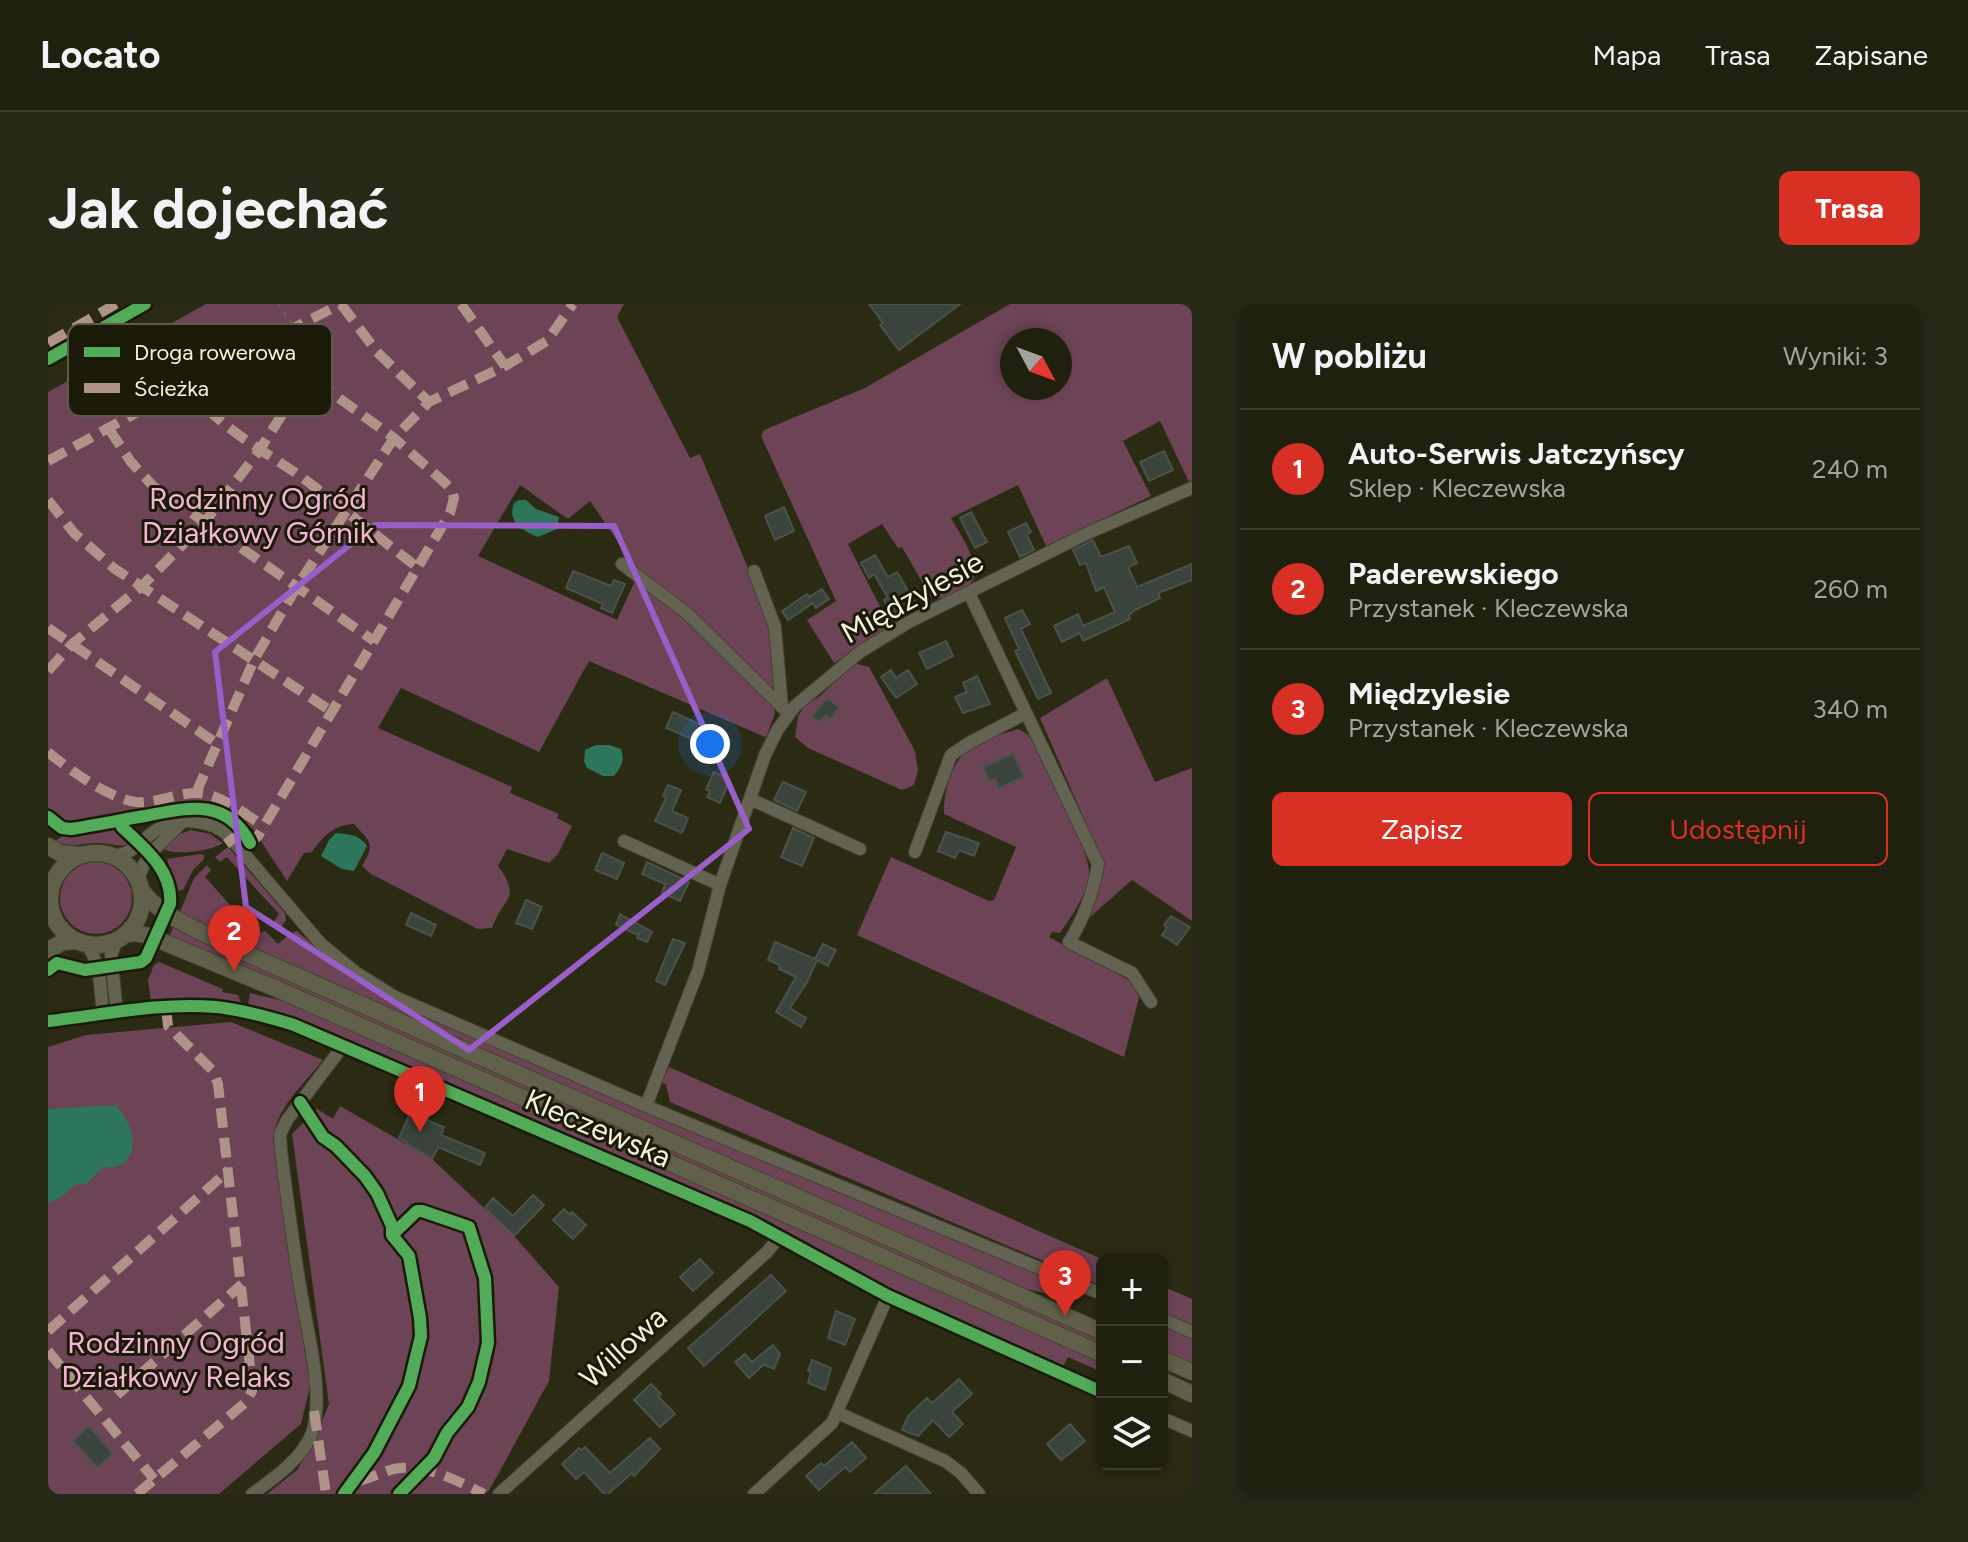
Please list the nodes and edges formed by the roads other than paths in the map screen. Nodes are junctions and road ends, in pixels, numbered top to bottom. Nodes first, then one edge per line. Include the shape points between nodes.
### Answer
1 (145, 304) edge
2 (110, 324) edge
3 (68, 348) edge
4 (48, 359) edge
5 (1192, 488) edge
6 (622, 564) dead end
7 (754, 571) dead end
8 (969, 593) junction
9 (785, 710) junction
10 (1026, 713) junction
11 (750, 799) junction
12 (180, 824) junction
13 (624, 841) dead end
14 (48, 846) edge
15 (860, 849) dead end
16 (915, 852) dead end
17 (82, 855) junction
18 (110, 856) junction
19 (140, 885) junction
20 (720, 885) junction
21 (49, 901) edge
22 (120, 937) junction
23 (82, 942) junction
24 (48, 950) edge
25 (1151, 1002) dead end
26 (117, 1013) junction
27 (103, 1015) junction
28 (49, 1021) edge
29 (343, 1046) junction
30 (646, 1106) junction
31 (780, 1236) junction
32 (1096, 1292) edge
33 (888, 1296) junction
34 (1168, 1322) edge
35 (1096, 1329) edge
36 (1192, 1332) edge
37 (1096, 1351) edge
38 (1168, 1362) edge
39 (1192, 1372) edge
40 (1168, 1383) edge
41 (1096, 1389) edge
42 (1192, 1394) edge
43 (838, 1413) junction
44 (1168, 1421) edge
45 (1192, 1431) edge
46 (252, 1494) edge
47 (499, 1494) edge
48 (754, 1494) edge
49 (979, 1494) edge

1 - 2 street
3 - 4 street
5 - 8 street, Międzylesie
6 - 9 street via 688,614
7 - 9 street via 775,627
8 - 9 street, Międzylesie via 868,647
8 - 10 street
9 - 11 street, Międzylesie
10 - 16 street via 951,755
10 - 25 street via 1098,864 1087,908 1069,942 1132,973
11 - 15 street
11 - 20 street, Międzylesie
12 - 18 street via 162,827 129,852
12 - 19 street via 147,859
12 - 30 street, Kleczewska via 202,822 225,832 321,944 378,988
13 - 20 street
14 - 17 main road via 66,855
17 - 18 main road
17 - 21 main road via 63,868
18 - 19 main road via 124,863
19 - 22 main road via 138,917
19 - 35 main road, Kleczewska via 161,910 252,956
20 - 30 street, Międzylesie via 698,971
21 - 23 main road via 57,923
22 - 23 main road via 105,944
22 - 26 street via 111,955
22 - 37 main road, Kleczewska via 149,936 277,989
23 - 24 main road via 63,942
23 - 27 street via 94,954
26 - 27 street, Kleczewska
26 - 29 street, Kleczewska via 218,1007 270,1018
27 - 28 street, Kleczewska
29 - 31 street, Kleczewska
29 - 46 street via 280,1134 316,1379 312,1433 283,1469
30 - 32 street, Kleczewska
31 - 33 street, Kleczewska
31 - 47 street, Willowa
33 - 41 street, Kleczewska
33 - 43 street
34 - 36 street
38 - 39 main road
40 - 42 main road
43 - 48 street
43 - 49 street via 945,1461
44 - 45 street

